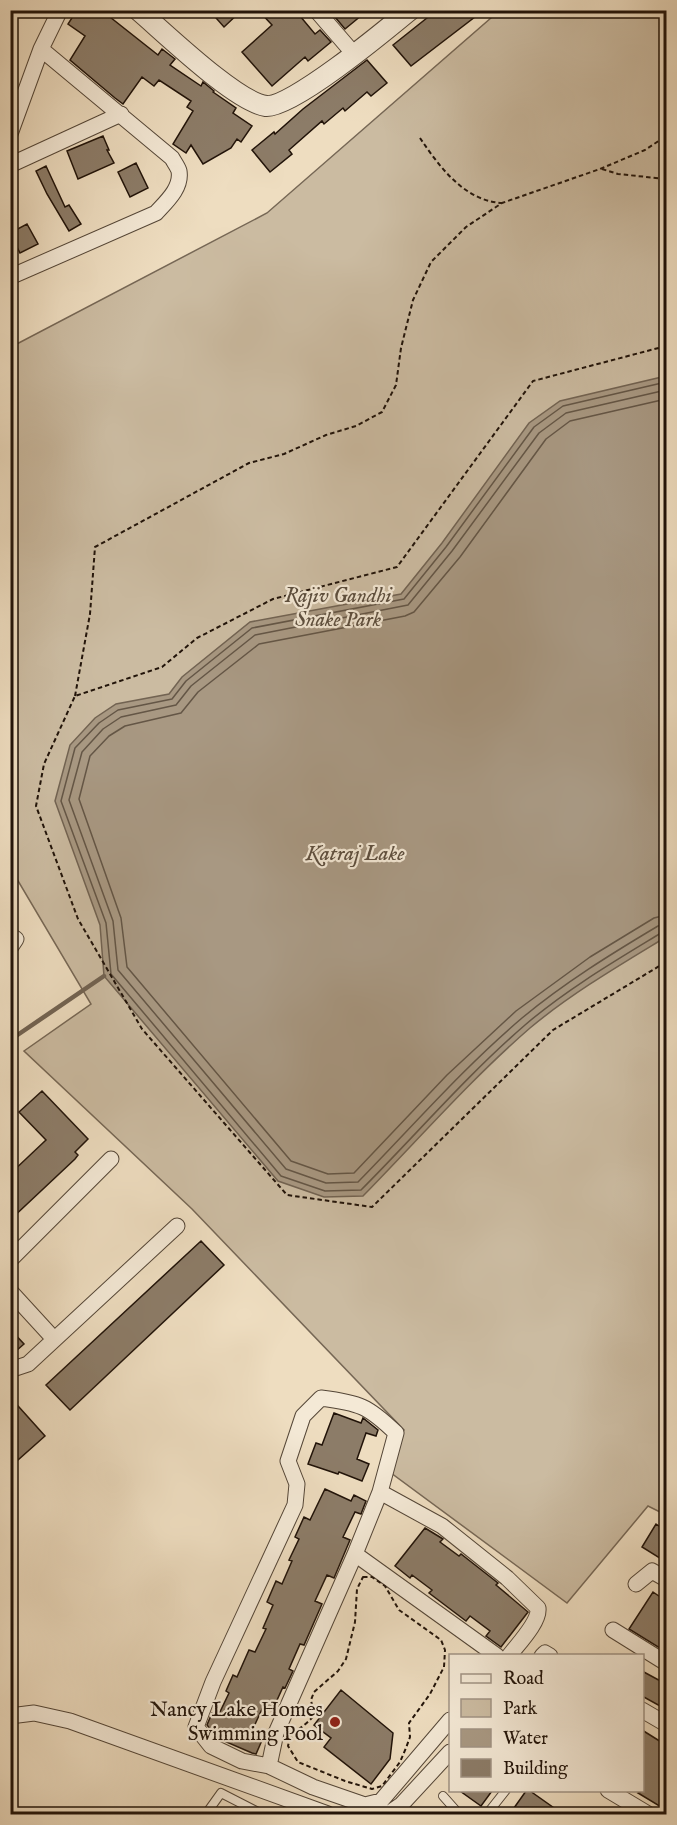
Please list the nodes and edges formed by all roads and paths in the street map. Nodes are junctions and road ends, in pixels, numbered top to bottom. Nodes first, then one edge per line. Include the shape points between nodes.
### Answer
1 (60, 10) edge
2 (138, 10) edge
3 (316, 10) edge
4 (410, 10) edge
5 (41, 49) junction
6 (354, 54) junction
7 (121, 114) junction
8 (10, 134) edge
9 (666, 136) edge
10 (420, 138) dead end
11 (10, 165) edge
12 (600, 169) junction
13 (666, 179) edge
14 (502, 203) junction
15 (10, 277) edge
16 (666, 346) edge
17 (75, 696) junction
18 (10, 935) edge
19 (10, 948) edge
20 (666, 962) edge
21 (111, 1159) dead end
22 (177, 1226) dead end
23 (10, 1260) edge
24 (10, 1291) edge
25 (54, 1339) junction
26 (10, 1370) edge
27 (380, 1492) junction
28 (355, 1554) junction
29 (666, 1579) edge
30 (636, 1584) dead end
31 (614, 1630) dead end
32 (494, 1654) edge
33 (510, 1654) edge
34 (666, 1663) edge
35 (644, 1711) edge
36 (10, 1716) edge
37 (449, 1721) edge
38 (666, 1724) edge
39 (449, 1753) edge
40 (269, 1766) junction
41 (345, 1782) joint
42 (505, 1792) edge
43 (610, 1792) edge
44 (443, 1796) dead end
45 (319, 1813) edge
46 (206, 1815) edge
47 (262, 1815) edge
48 (388, 1815) edge
49 (459, 1815) edge
50 (487, 1815) edge
51 (648, 1815) edge

1 - 5 street
2 - 6 street via 234,92 253,103 269,106 286,102
3 - 6 street
4 - 6 street
5 - 7 street
5 - 8 street
7 - 11 street
7 - 15 street via 172,158 179,171 173,193 156,213
9 - 12 path via 645,150
10 - 14 path via 460,187
12 - 13 path
12 - 14 path
14 - 17 path via 466,227 431,262 413,300 396,385 382,412 284,454 249,463 95,547 90,614
16 - 17 path via 533,381 397,567 273,599 197,638 162,667
17 - 20 path via 44,764 36,806 78,919 142,1029 286,1195 372,1207 553,1030
18 - 19 street via 16,939
21 - 23 street
22 - 25 street
24 - 25 street
25 - 26 street via 28,1364
27 - 28 street
27 - 33 street via 442,1526 538,1608 530,1628
27 - 40 street via 396,1433 374,1412 350,1402 321,1398 303,1416 288,1461 297,1484 295,1505 196,1727 211,1746 242,1761
28 - 32 street
28 - 40 street via 276,1733
29 - 30 street via 652,1571
31 - 34 street
35 - 38 street
36 - 45 street via 34,1713 70,1721
37 - 40 street via 381,1801 365,1805
39 - 48 street
41 - 41 path via 298,1762 288,1746 291,1736 314,1715 314,1692 346,1659 355,1622 357,1589 363,1577 372,1577 385,1586 399,1610 441,1640 444,1667 409,1723 406,1748 382,1786 372,1789
42 - 50 lane
43 - 51 street
44 - 49 lane
46 - 47 lane via 222,1793

